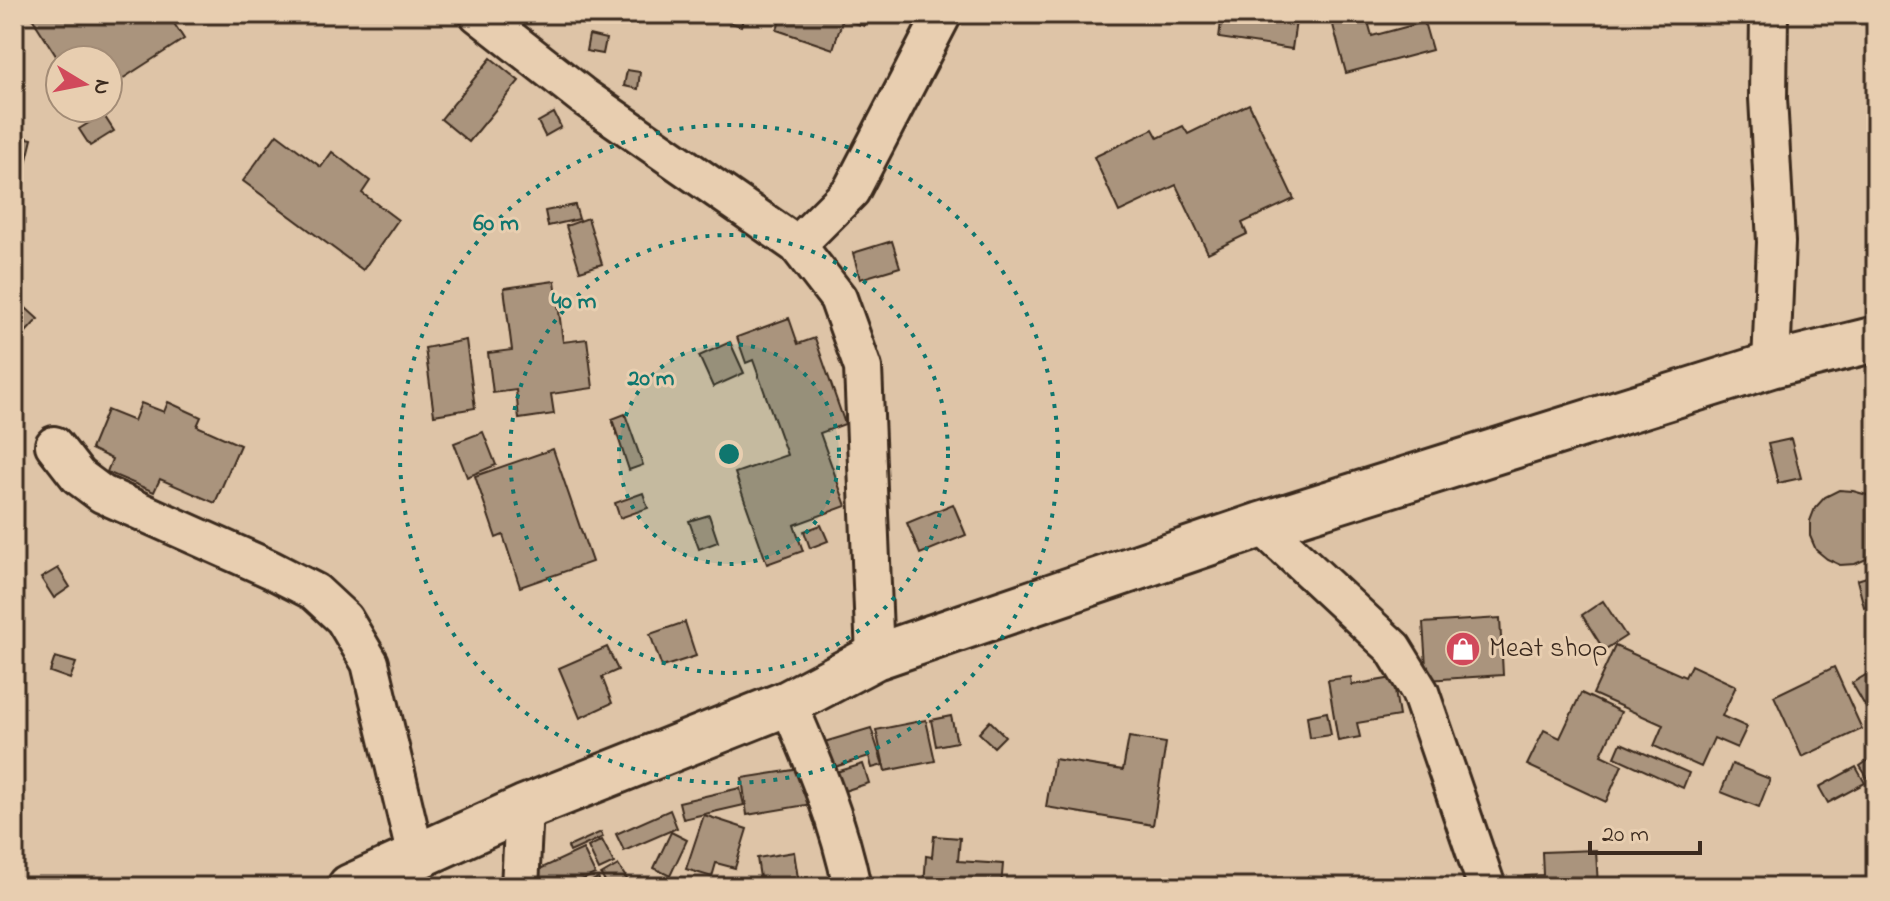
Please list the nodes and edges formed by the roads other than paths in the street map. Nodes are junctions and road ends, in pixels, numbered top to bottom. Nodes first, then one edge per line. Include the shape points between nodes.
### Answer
1 (478, 14) edge
2 (943, 14) edge
3 (1769, 14) edge
4 (797, 245) junction
5 (1876, 339) edge
6 (1771, 365) junction
7 (54, 445) dead end
8 (1261, 525) junction
9 (875, 657) junction
10 (788, 703) junction
11 (524, 808) junction
12 (416, 857) junction
13 (350, 887) edge
14 (520, 887) edge
15 (852, 887) edge
16 (1487, 887) edge

1 - 4 street via 584,97
2 - 4 street via 851,191
3 - 6 street via 1776,242
4 - 9 street via 838,298 863,368
5 - 6 main road
6 - 8 main road
7 - 12 street via 78,476 102,494 315,592 344,619 370,663
8 - 9 main road
8 - 16 street via 1393,648 1420,692
9 - 10 main road
10 - 11 main road
10 - 15 street via 825,789
11 - 12 main road
11 - 14 street
12 - 13 main road

